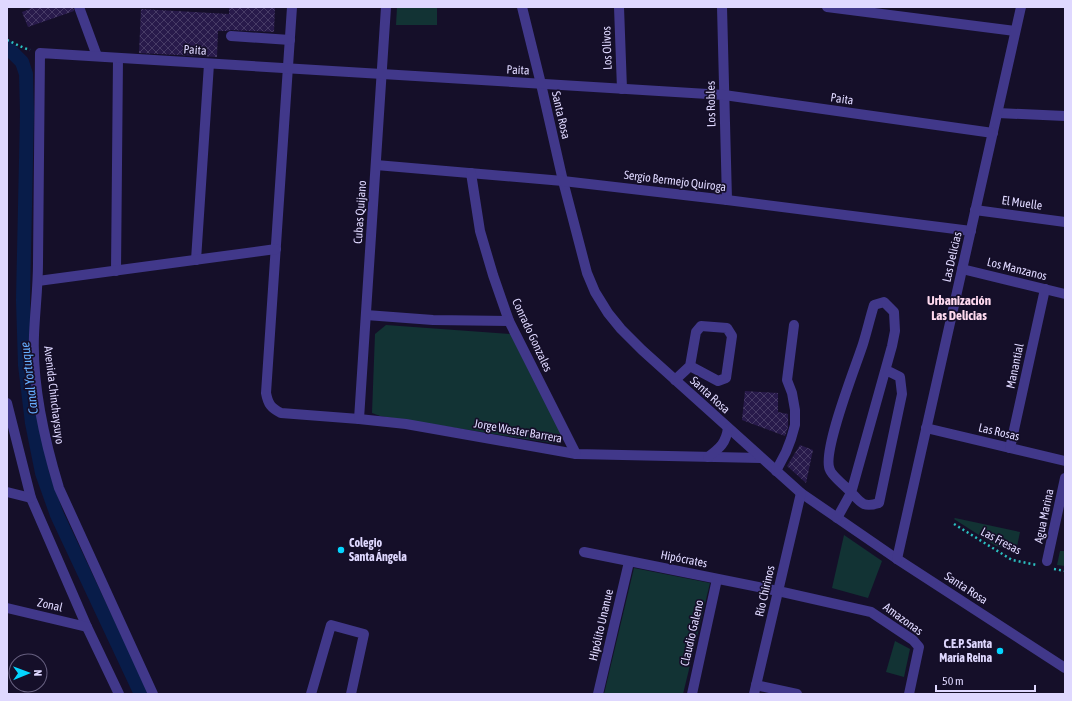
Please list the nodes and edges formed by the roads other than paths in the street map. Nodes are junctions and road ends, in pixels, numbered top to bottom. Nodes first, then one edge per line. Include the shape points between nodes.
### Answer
1 (79, 7) edge
2 (292, 7) edge
3 (386, 7) edge
4 (522, 7) edge
5 (619, 7) edge
6 (722, 7) edge
7 (827, 7) edge
8 (1021, 7) edge
9 (1015, 31) junction
10 (231, 36) dead end
11 (290, 40) junction
12 (40, 53) joint
13 (98, 56) junction
14 (118, 58) junction
15 (209, 64) junction
16 (288, 69) junction
17 (381, 75) junction
18 (541, 84) junction
19 (622, 89) junction
20 (724, 95) junction
21 (998, 113) junction
22 (1065, 116) edge
23 (993, 133) junction
24 (376, 165) junction
25 (471, 173) junction
26 (563, 181) junction
27 (726, 200) junction
28 (976, 210) junction
29 (1065, 222) edge
30 (971, 230) junction
31 (276, 249) junction
32 (196, 260) junction
33 (962, 269) junction
34 (116, 271) junction
35 (38, 281) junction
36 (1045, 289) junction
37 (1065, 294) edge
38 (366, 315) junction
39 (508, 321) junction
40 (794, 325) dead end
41 (690, 366) junction
42 (886, 370) junction
43 (675, 380) junction
44 (7, 403) edge
45 (359, 418) junction
46 (728, 428) junction
47 (926, 428) junction
48 (1010, 448) junction
49 (576, 454) junction
50 (708, 457) junction
51 (762, 458) junction
52 (1065, 461) edge
53 (776, 471) junction
54 (1065, 478) edge
55 (7, 492) edge
56 (801, 493) junction
57 (851, 493) junction
58 (31, 498) junction
59 (836, 518) junction
60 (584, 552) dead end
61 (897, 559) junction
62 (629, 562) junction
63 (1046, 565) road end
64 (717, 579) junction
65 (778, 591) junction
66 (7, 608) edge
67 (87, 627) junction
68 (1065, 668) edge
69 (755, 689) edge
70 (119, 694) edge
71 (153, 694) edge
72 (311, 694) edge
73 (351, 694) edge
74 (598, 694) edge
75 (692, 694) edge
76 (797, 694) edge
77 (908, 694) edge

1 - 13 street
2 - 11 street
3 - 17 street, Cubas Quijano
4 - 18 street, Santa Rosa
5 - 19 street, Los Olivos
6 - 20 street, Los Robles
7 - 9 street
8 - 9 street, Las Delicias
9 - 21 street, Las Delicias
10 - 11 street
11 - 16 street
12 - 13 street, Paita
12 - 35 street, Avenida Chinchaysuyo
13 - 14 street, Paita
14 - 15 street, Paita
14 - 34 street
15 - 16 street, Paita
15 - 32 street
16 - 17 street, Paita
16 - 31 street
17 - 18 street, Paita
17 - 24 street, Cubas Quijano
18 - 19 street, Paita
18 - 26 street, Santa Rosa
19 - 20 street, Paita
20 - 23 street, Paita
20 - 27 street, Los Robles
21 - 22 street
21 - 23 street, Las Delicias
23 - 28 street, Las Delicias
24 - 25 street, Sergio Bermejo Quiroga
24 - 38 street, Cubas Quijano
25 - 26 street, Sergio Bermejo Quiroga
25 - 39 street, Conrado Gonzales via 480,230
26 - 27 street, Sergio Bermejo Quiroga
26 - 43 street, Santa Rosa via 581,253 595,292 621,329
27 - 30 street, Sergio Bermejo Quiroga
28 - 29 street, El Muelle
28 - 30 street, Las Delicias
30 - 33 street, Las Delicias
31 - 32 street
31 - 45 street, Jorge Wester Barrera via 267,402 272,409 281,413
32 - 34 street
33 - 36 street, Los Manzanos
33 - 47 street, Las Delicias
34 - 35 street
35 - 71 street, Avenida Chinchaysuyo via 34,365 50,459 59,488
36 - 37 street, Los Manzanos
36 - 48 street, Manantial
38 - 39 street via 432,320
38 - 45 street, Cubas Quijano
39 - 49 street, Conrado Gonzales
40 - 53 street via 787,380 795,410 795,425
41 - 41 street via 696,332 701,326 727,328 732,336 726,378 718,381
41 - 43 street
42 - 57 street
42 - 57 street via 900,377 902,394 879,503 862,504
42 - 57 street via 895,331 894,312 884,302 874,305 832,436 828,459 830,470
43 - 46 street, Santa Rosa
44 - 58 street
45 - 49 street, Jorge Wester Barrera
46 - 50 street via 727,438 719,449
46 - 51 street, Santa Rosa
47 - 48 street, Las Rosas
47 - 61 street, Las Delicias
48 - 52 street, Las Rosas
49 - 50 street, Jorge Wester Barrera
50 - 51 street, Jorge Wester Barrera
51 - 53 street, Santa Rosa
53 - 56 street, Santa Rosa
54 - 63 street, Agua Marina
55 - 58 street
56 - 59 street, Santa Rosa
56 - 65 street, Río Chirinos
57 - 59 street
58 - 67 street
59 - 61 street, Santa Rosa
60 - 62 street, Hipócrates
61 - 68 street, Santa Rosa
62 - 64 street, Hipócrates
62 - 74 street, Hipólito Unanue
64 - 65 street, Hipócrates
64 - 75 street, Claudio Galeno
65 - 69 street, Río Chirinos
65 - 77 street, Amazonas via 872,612 913,640 919,647
66 - 67 street, Zonal
67 - 70 street
69 - 76 street
72 - 73 street via 331,625 364,634

